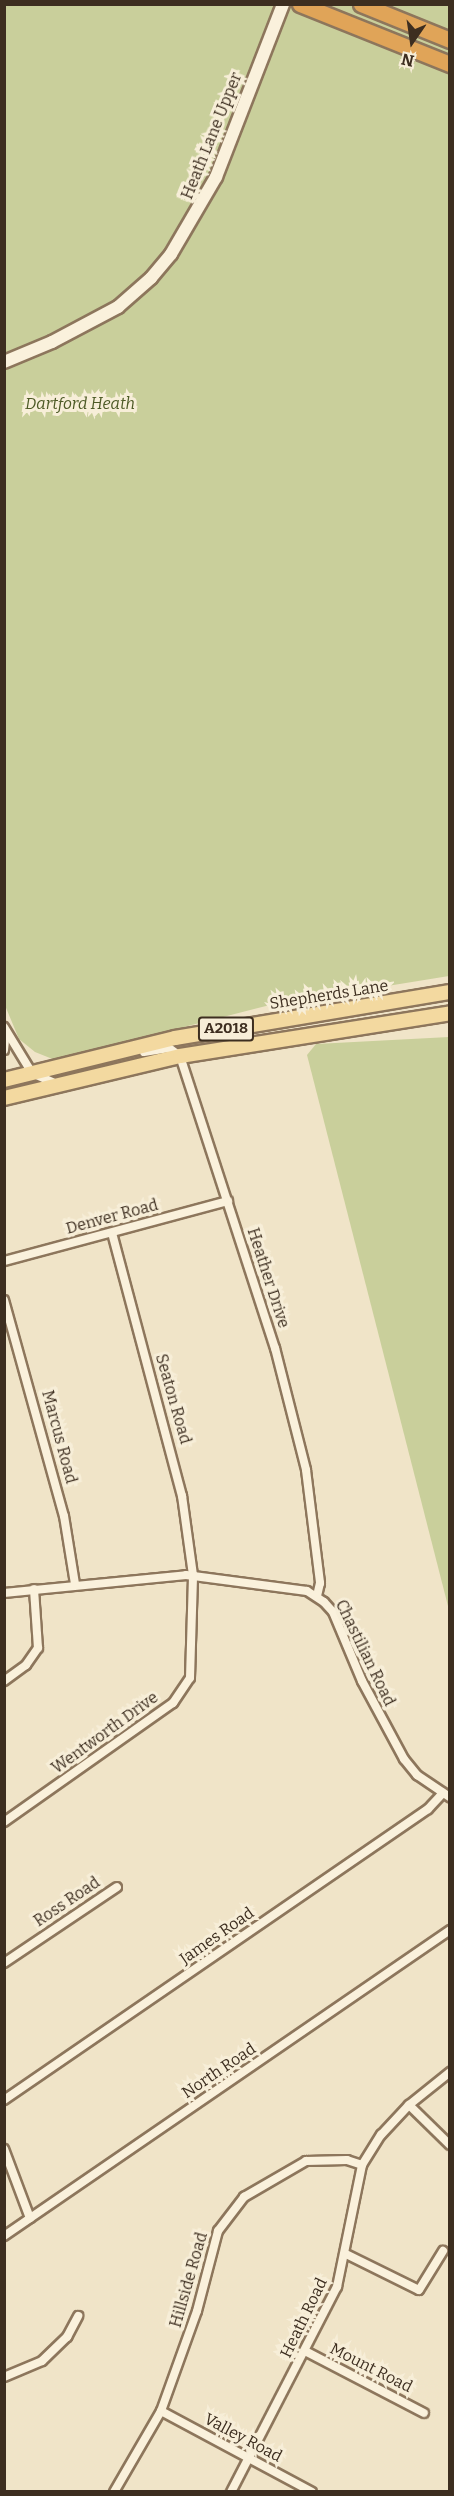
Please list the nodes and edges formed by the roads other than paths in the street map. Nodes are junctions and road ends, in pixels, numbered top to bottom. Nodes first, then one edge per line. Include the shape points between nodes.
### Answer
1 (282, 4) edge
2 (300, 4) edge
3 (361, 4) edge
4 (450, 40) edge
5 (450, 64) edge
6 (4, 362) edge
7 (450, 992) edge
8 (450, 1013) edge
9 (5, 1029) edge
10 (4, 1050) edge
11 (180, 1056) junction
12 (100, 1058) junction
13 (32, 1073) junction
14 (4, 1080) edge
15 (61, 1086) junction
16 (5, 1096) edge
17 (228, 1202) junction
18 (112, 1233) junction
19 (4, 1261) edge
20 (4, 1299) edge
21 (193, 1575) junction
22 (75, 1584) junction
23 (34, 1589) junction
24 (4, 1593) edge
25 (316, 1596) junction
26 (4, 1681) edge
27 (446, 1795) edge
28 (4, 1822) edge
29 (117, 1887) dead end
30 (450, 1930) edge
31 (4, 1963) edge
32 (450, 2072) edge
33 (4, 2100) edge
34 (409, 2105) junction
35 (450, 2145) edge
36 (4, 2149) edge
37 (362, 2165) junction
38 (30, 2218) junction
39 (4, 2236) edge
40 (443, 2251) dead end
41 (346, 2254) junction
42 (78, 2316) dead end
43 (305, 2351) junction
44 (4, 2377) edge
45 (161, 2411) junction
46 (424, 2413) dead end
47 (249, 2458) junction
48 (114, 2492) edge
49 (231, 2492) edge
50 (312, 2492) edge

1 - 6 street, Heath Lane Upper via 203,204 188,231 151,278 118,307
2 - 5 highway
3 - 4 highway
7 - 12 main road, Shepherds Lane / A2018 via 175,1038
8 - 11 main road, A2018
9 - 10 street
9 - 13 street
11 - 12 street via 169,1048
11 - 15 main road, A2018
11 - 17 street, Heather Drive
12 - 13 main road, Shepherds Lane / A2018
13 - 14 main road, Shepherds Lane / A2018
13 - 15 street
15 - 16 main road, A2018
17 - 18 street, Denver Road
17 - 25 street, Heather Drive via 274,1348 306,1470 320,1583
18 - 19 street, Denver Road
18 - 21 street, Seaton Road via 178,1471
20 - 22 street, Marcus Road via 64,1516
21 - 22 street, Chastilian Road
21 - 25 street, Chastilian Road via 289,1587
21 - 28 street, Wentworth Drive via 189,1678 173,1703
22 - 23 street, Chastilian Road
23 - 24 street, Chastilian Road
23 - 26 street via 38,1648 26,1665
25 - 27 street, Chastilian Road via 333,1612 404,1759 417,1775
27 - 33 street, James Road
29 - 31 street, Ross Road
30 - 38 street, North Road
32 - 34 street, Heath Road
34 - 35 street
34 - 37 street, Heath Road via 381,2134
36 - 38 street
37 - 41 street, Heath Road via 355,2186
37 - 45 street, Hillside Road via 347,2160 306,2162 244,2197 218,2230 209,2273
38 - 39 street, North Road
40 - 41 street via 419,2290
41 - 43 street, Heath Road via 337,2287
42 - 44 street via 68,2337 42,2361
43 - 46 street, Mount Road
43 - 47 street, Heath Road
45 - 47 street, Valley Road
45 - 48 street, Hillside Road
47 - 49 street, Heath Road
47 - 50 street, Valley Road

